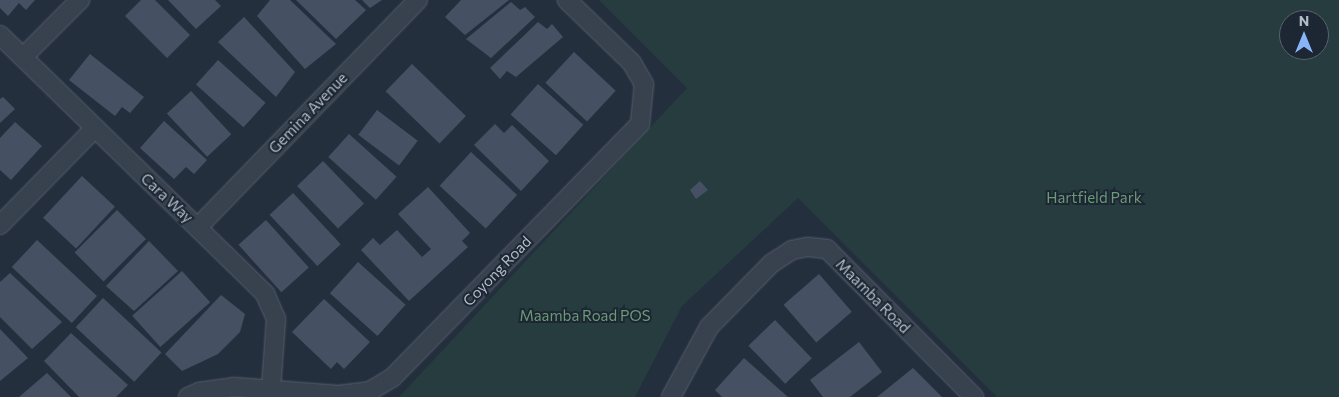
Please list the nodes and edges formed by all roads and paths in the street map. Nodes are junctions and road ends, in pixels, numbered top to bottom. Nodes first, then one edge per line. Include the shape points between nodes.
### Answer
1 (80, 0) edge
2 (418, 0) edge
3 (567, 0) edge
4 (0, 35) edge
5 (23, 57) junction
6 (94, 129) junction
7 (0, 225) edge
8 (198, 227) junction
9 (271, 388) junction
10 (188, 397) edge
11 (671, 397) edge
12 (974, 397) edge

1 - 5 street
2 - 8 street, Gemina Avenue
3 - 9 street, Coyong Road via 632,63 644,84 640,124 392,378 370,391 339,395
4 - 5 street, Cara Way
5 - 6 street, Cara Way
6 - 7 street
6 - 8 street, Cara Way
8 - 9 street, Cara Way via 265,294 276,319
9 - 10 street, Coyong Road via 234,387 199,392
11 - 12 street, Maamba Road via 709,327 772,263 792,250 808,247 826,249

